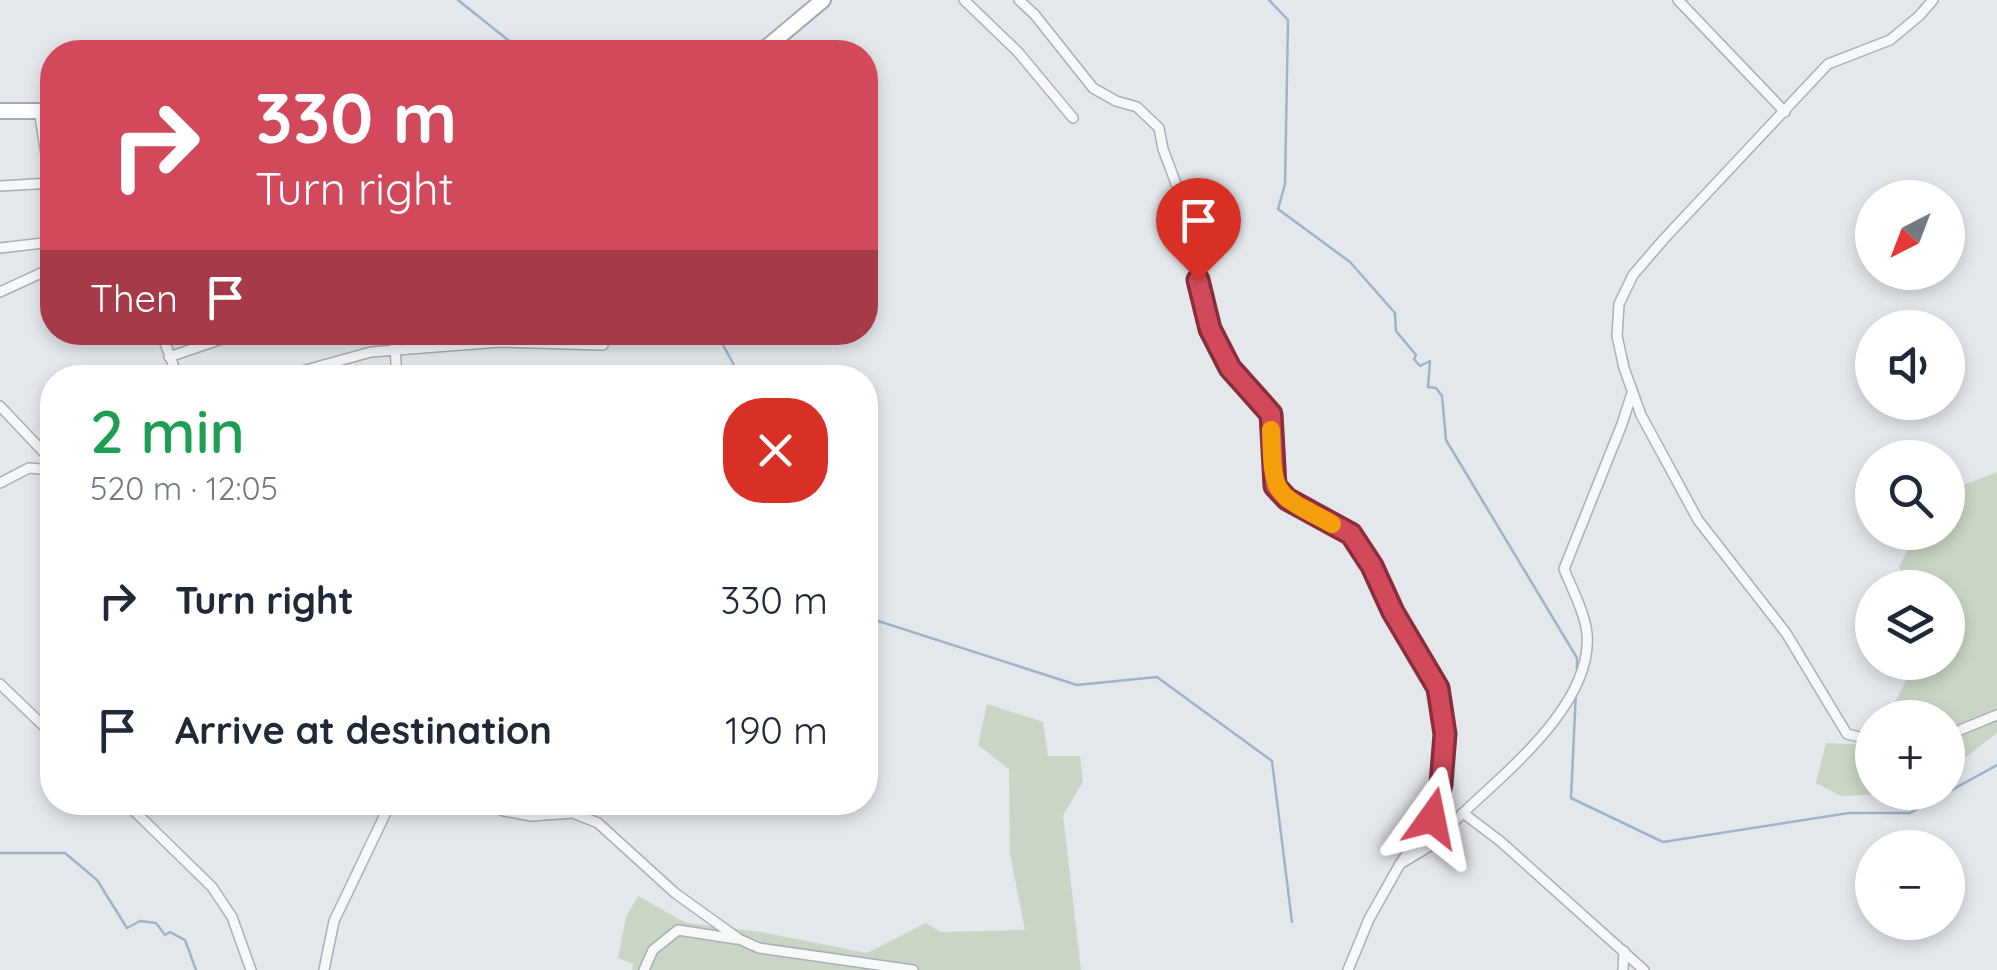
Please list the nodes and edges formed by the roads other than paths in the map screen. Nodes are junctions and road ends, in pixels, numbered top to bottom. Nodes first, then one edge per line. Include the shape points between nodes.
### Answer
1 (824, 0) edge
2 (964, 0) edge
3 (1019, 0) edge
4 (1678, 0) edge
5 (1933, 0) edge
6 (776, 40) edge
7 (0, 110) edge
8 (40, 110) edge
9 (1785, 112) junction
10 (1073, 118) dead end
11 (40, 184) edge
12 (0, 186) edge
13 (40, 243) edge
14 (0, 248) edge
15 (40, 274) edge
16 (0, 292) edge
17 (165, 345) edge
18 (204, 345) edge
19 (396, 345) edge
20 (469, 345) edge
21 (397, 352) junction
22 (169, 357) junction
23 (172, 365) edge
24 (324, 365) edge
25 (398, 365) edge
26 (1632, 391) junction
27 (0, 406) edge
28 (40, 448) edge
29 (40, 469) edge
30 (0, 483) edge
31 (0, 684) edge
32 (1997, 714) edge
33 (40, 722) edge
34 (1965, 728) edge
35 (1855, 736) edge
36 (1464, 813) junction
37 (138, 815) edge
38 (384, 815) edge
39 (578, 815) edge
40 (1400, 864) junction
41 (739, 940) junction
42 (1624, 951) junction
43 (251, 970) edge
44 (324, 970) edge
45 (644, 970) edge
46 (912, 970) edge
47 (1348, 970) edge
48 (1623, 970) edge
49 (1644, 970) edge

1 - 6 main road
2 - 10 street
3 - 40 street via 1093,88 1137,107 1158,128 1196,237 1210,329 1230,368 1271,414 1275,486 1351,534 1438,688 1445,734 1441,784 1432,818
4 - 9 street
5 - 9 street via 1890,40 1828,64
7 - 8 main road
9 - 26 street via 1634,275 1620,304 1617,336
11 - 12 street
13 - 14 street
15 - 16 street
17 - 22 street
18 - 22 street
19 - 21 street
20 - 21 street
21 - 24 street
21 - 25 street
22 - 23 street
26 - 35 street via 1698,520
26 - 36 street via 1564,569 1587,633 1584,664 1554,725
27 - 28 street
29 - 30 street
31 - 33 street
32 - 34 street
36 - 40 street
36 - 42 street
37 - 43 street via 212,887 232,917
38 - 44 street via 334,921
39 - 41 street via 598,823
40 - 47 street
41 - 45 street via 678,930 652,950
41 - 46 street via 786,954
42 - 48 street
42 - 49 street

